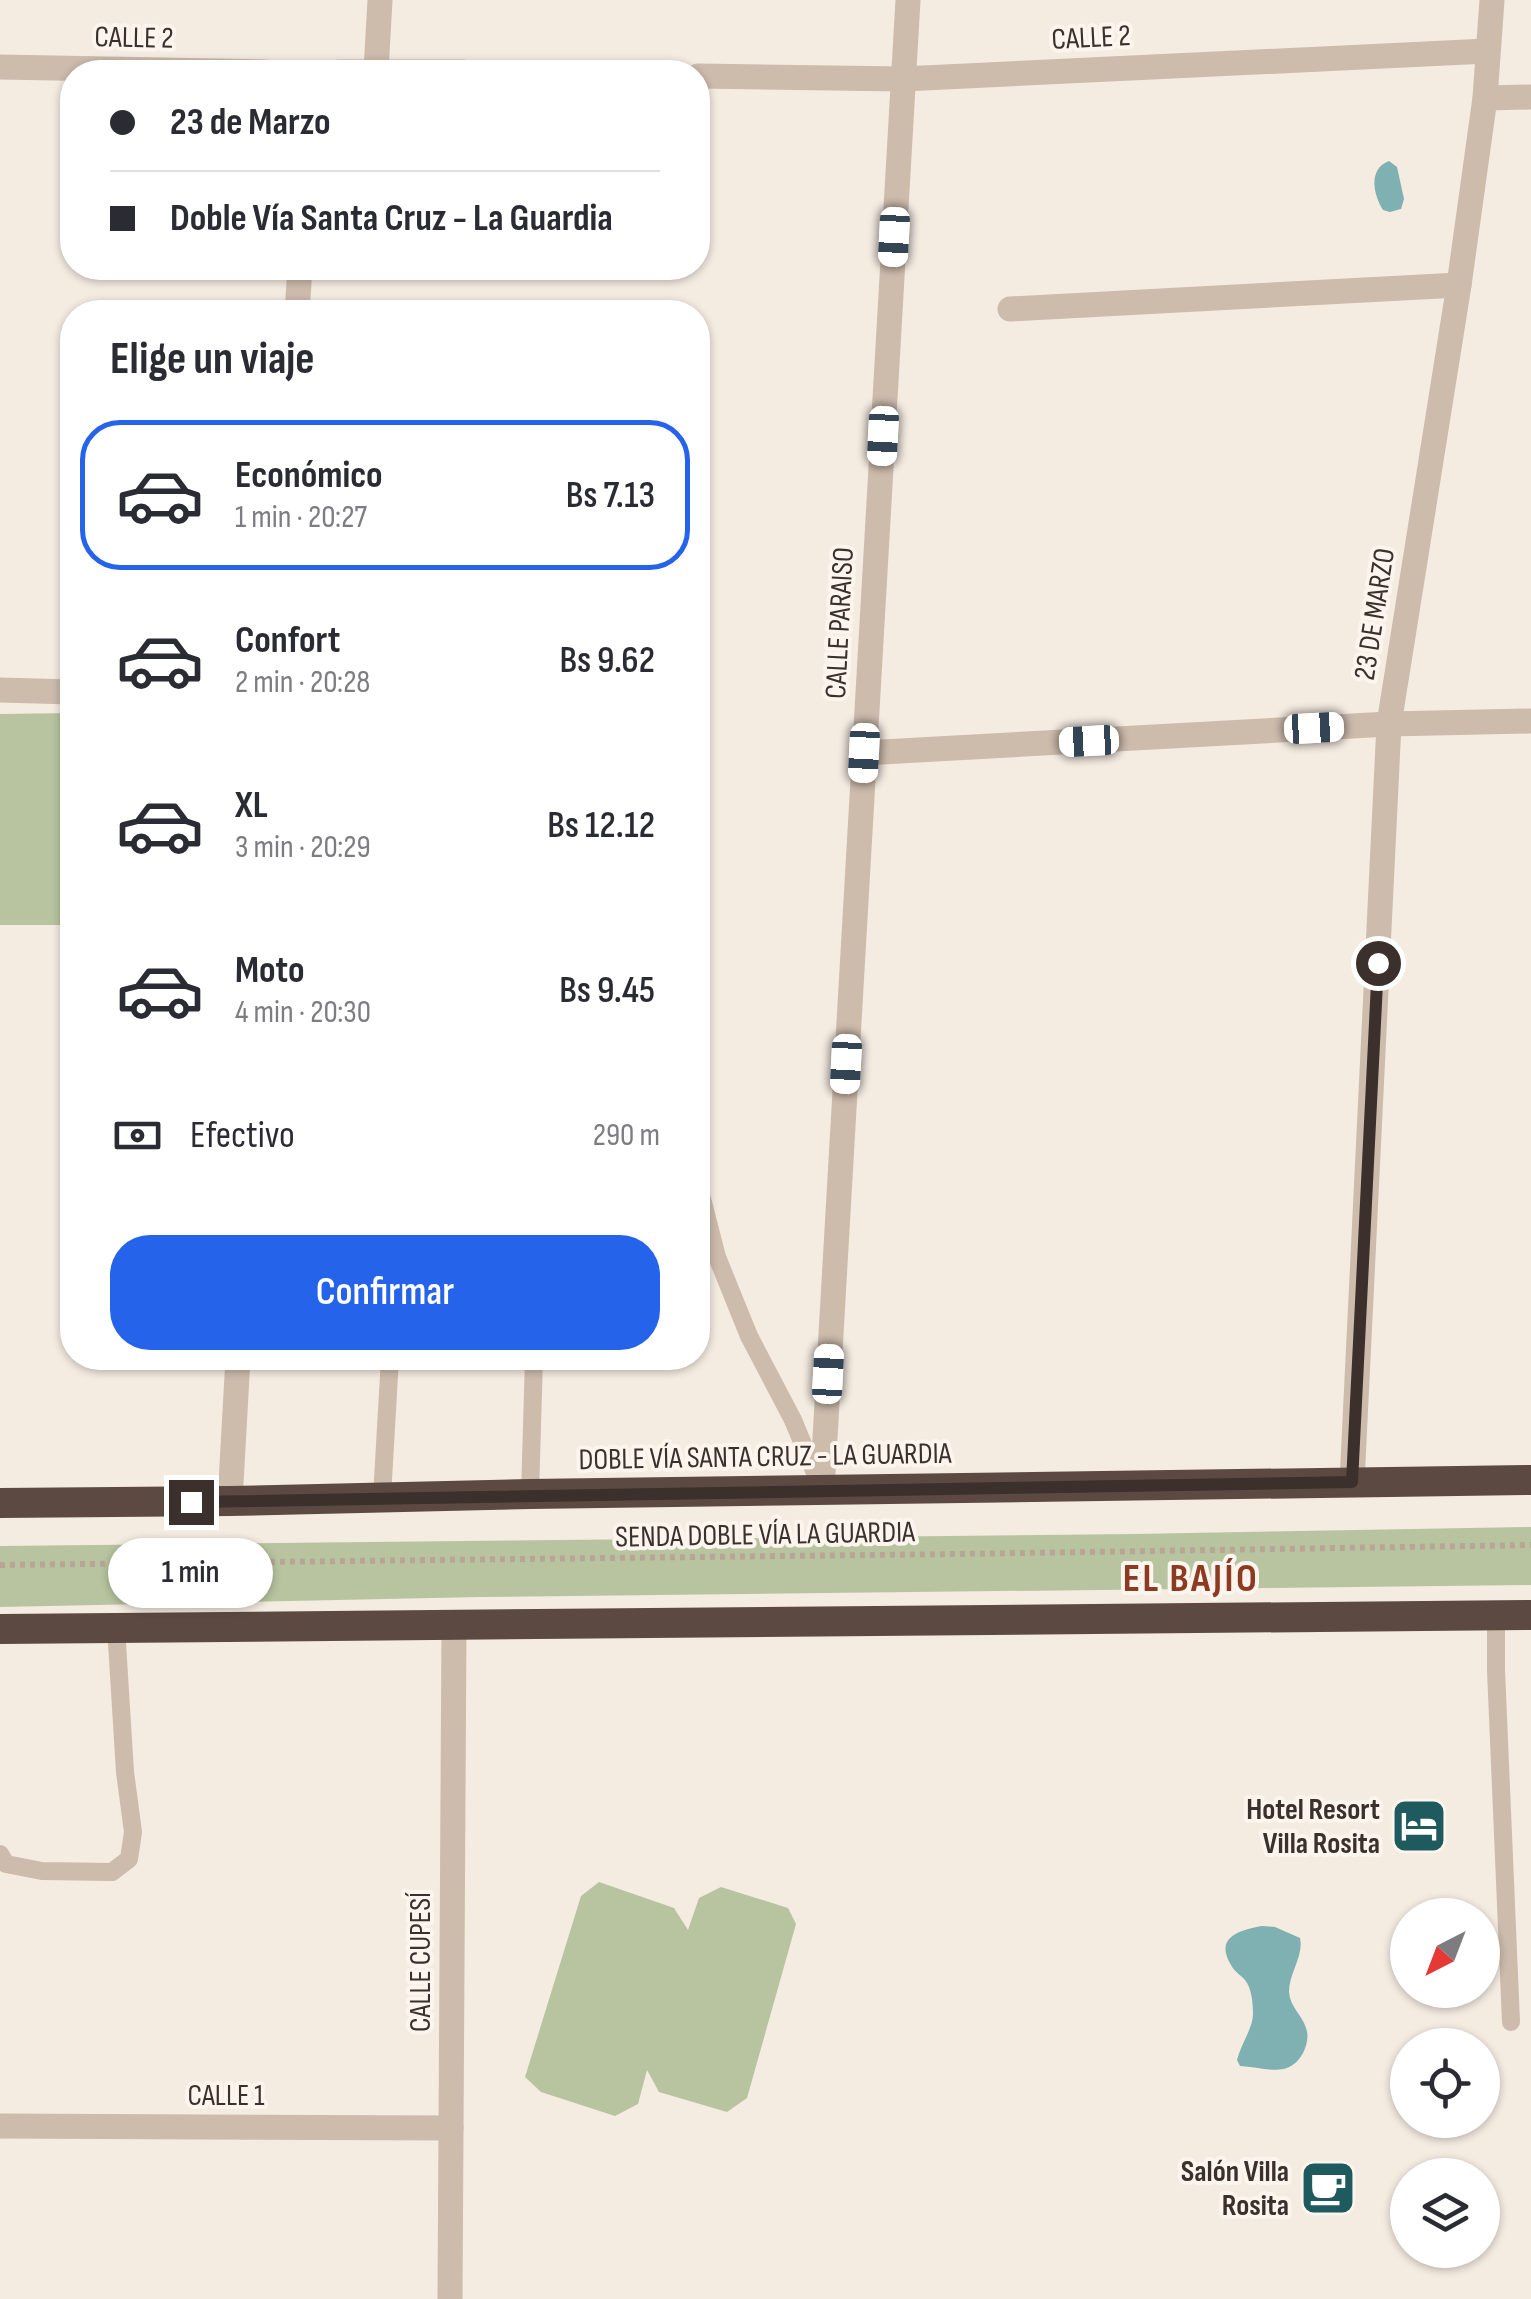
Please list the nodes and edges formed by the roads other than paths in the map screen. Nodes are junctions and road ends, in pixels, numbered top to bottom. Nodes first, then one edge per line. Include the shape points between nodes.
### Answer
1 (380, 0) edge
2 (908, 0) edge
3 (1492, 0) edge
4 (1486, 51) junction
5 (377, 60) edge
6 (0, 67) edge
7 (60, 68) edge
8 (710, 76) edge
9 (904, 78) junction
10 (1531, 97) edge
11 (1485, 98) junction
12 (1459, 285) junction
13 (1010, 309) dead end
14 (0, 690) edge
15 (60, 692) edge
16 (1531, 721) edge
17 (1389, 724) junction
18 (864, 753) junction
19 (710, 1225) edge
20 (237, 1370) edge
21 (389, 1370) edge
22 (534, 1370) edge
23 (1531, 1480) edge
24 (1352, 1482) junction
25 (822, 1490) junction
26 (530, 1494) junction
27 (382, 1498) junction
28 (230, 1501) junction
29 (0, 1502) edge
30 (1496, 1615) junction
31 (1531, 1615) edge
32 (454, 1626) junction
33 (116, 1627) junction
34 (0, 1628) edge
35 (0, 1854) edge
36 (1511, 2022) dead end
37 (0, 2126) edge
38 (452, 2128) junction
39 (450, 2299) edge

1 - 5 street
2 - 9 street, CALLE PARAISO
3 - 4 street, 23 DE MARZO
4 - 9 street, CALLE 2
4 - 11 street, 23 DE MARZO
6 - 7 street, CALLE 2
8 - 9 street, CALLE 2
9 - 18 street, CALLE PARAISO
10 - 11 street
11 - 12 street, 23 DE MARZO
12 - 13 street
12 - 17 street, 23 DE MARZO
14 - 15 street
16 - 17 street
17 - 18 street
17 - 24 street, 23 DE MARZO
18 - 25 street, CALLE PARAISO
19 - 25 lane via 749,1336
20 - 28 street
21 - 27 lane
22 - 26 lane
23 - 24 highway, DOBLE VÍA SANTA CRUZ - LA GUARDIA
24 - 25 highway, DOBLE VÍA SANTA CRUZ - LA GUARDIA
25 - 26 highway, DOBLE VÍA SANTA CRUZ - LA GUARDIA
26 - 27 highway, DOBLE VÍA SANTA CRUZ - LA GUARDIA
27 - 28 highway, DOBLE VÍA SANTA CRUZ - LA GUARDIA
28 - 29 highway, DOBLE VÍA SANTA CRUZ - LA GUARDIA
30 - 31 highway
30 - 32 highway
30 - 36 lane
32 - 33 highway
32 - 38 street, CALLE CUPESÍ
33 - 34 highway
33 - 35 lane via 133,1832 129,1860 112,1872 42,1871 6,1864
37 - 38 street, CALLE 1
38 - 39 street, CALLE CUPESÍ

